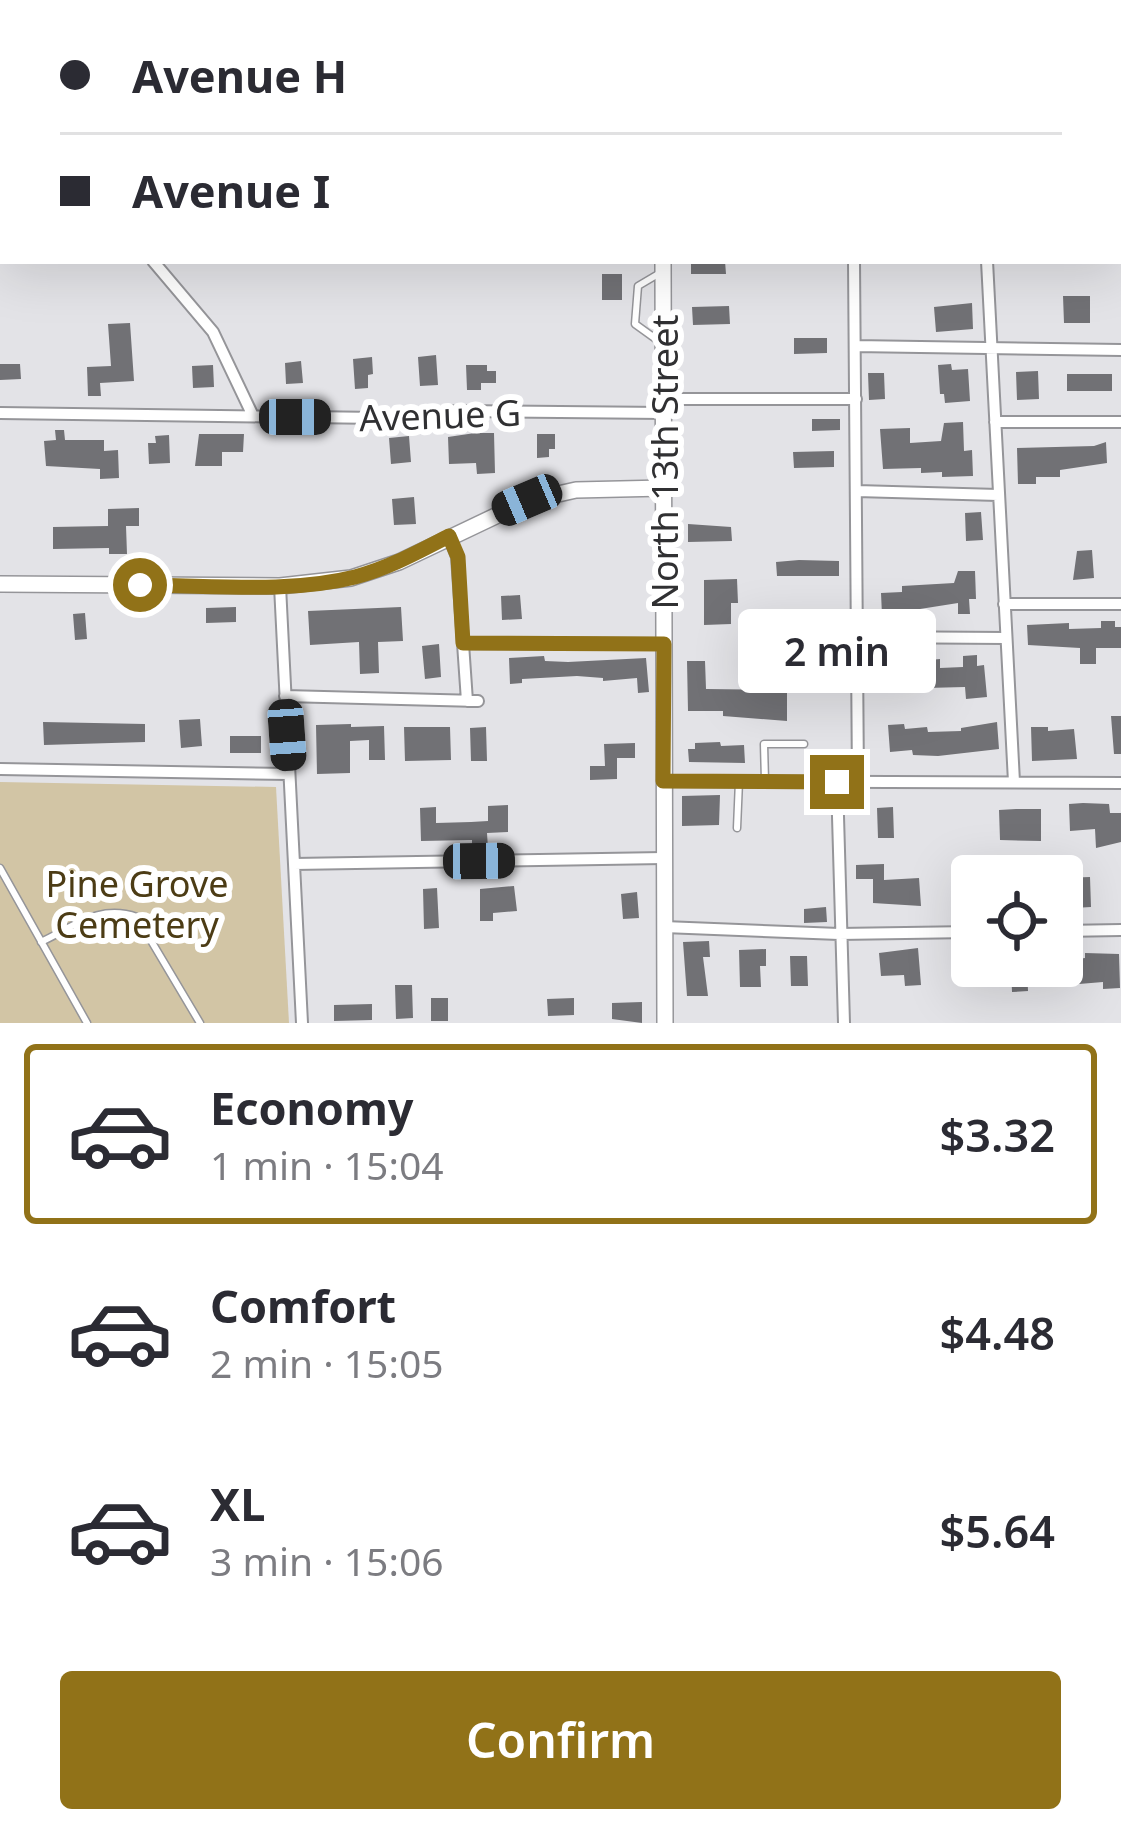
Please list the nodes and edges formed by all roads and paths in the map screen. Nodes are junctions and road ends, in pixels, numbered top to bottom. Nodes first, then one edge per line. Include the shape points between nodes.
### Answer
1 (156, 264) edge
2 (854, 264) edge
3 (987, 264) edge
4 (663, 266) edge
5 (664, 343) junction
6 (855, 346) junction
7 (991, 349) junction
8 (1121, 350) edge
9 (856, 399) junction
10 (664, 406) junction
11 (0, 413) edge
12 (253, 416) junction
13 (995, 422) junction
14 (1121, 422) edge
15 (664, 488) junction
16 (857, 491) junction
17 (998, 495) junction
18 (449, 536) junction
19 (0, 584) edge
20 (280, 586) junction
21 (1004, 604) junction
22 (1121, 604) edge
23 (859, 637) junction
24 (1006, 638) junction
25 (463, 643) junction
26 (664, 644) junction
27 (285, 696) junction
28 (804, 744) dead end
29 (0, 769) edge
30 (290, 774) junction
31 (663, 781) junction
32 (739, 781) junction
33 (765, 782) junction
34 (837, 782) junction
35 (858, 782) junction
36 (1014, 782) junction
37 (1121, 783) edge
38 (737, 828) dead end
39 (664, 858) junction
40 (295, 864) junction
41 (0, 868) edge
42 (664, 927) junction
43 (1121, 930) edge
44 (1083, 931) edge
45 (951, 932) edge
46 (839, 934) junction
47 (41, 942) junction
48 (87, 1023) edge
49 (200, 1023) edge
50 (302, 1023) edge
51 (665, 1023) edge
52 (844, 1023) edge

1 - 12 street via 213,332
2 - 6 street
3 - 7 street
4 - 5 street, North 13th Street
4 - 5 lane via 638,286 635,323
5 - 10 street, North 13th Street
6 - 7 street
6 - 9 street
7 - 8 street
7 - 13 street
9 - 10 street, Avenue G
9 - 16 street
10 - 12 street, Avenue G
10 - 15 street, North 13th Street
11 - 12 street, Avenue G
13 - 14 street
13 - 17 street
15 - 18 street via 527,500
15 - 26 street, North 13th Street
16 - 17 street
16 - 23 street
17 - 21 street
18 - 20 street via 351,578
18 - 25 street via 458,557
19 - 20 street
20 - 27 street
21 - 22 street
21 - 24 street
23 - 24 street
23 - 35 street
24 - 36 street
25 - 26 street
25 - 27 street via 473,701
26 - 31 street, North 13th Street
27 - 30 street
28 - 33 lane via 764,744
29 - 30 street
30 - 40 street
31 - 32 street
31 - 39 street, North 13th Street
32 - 33 street
32 - 38 lane
33 - 34 street
34 - 35 street
34 - 46 street
35 - 36 street
36 - 37 street
39 - 40 street
39 - 42 street, North 13th Street
40 - 50 street
41 - 47 lane
42 - 46 street
42 - 51 street, North 13th Street
43 - 44 street
45 - 46 street
46 - 52 street
47 - 48 lane
47 - 49 lane via 102,912 137,917

